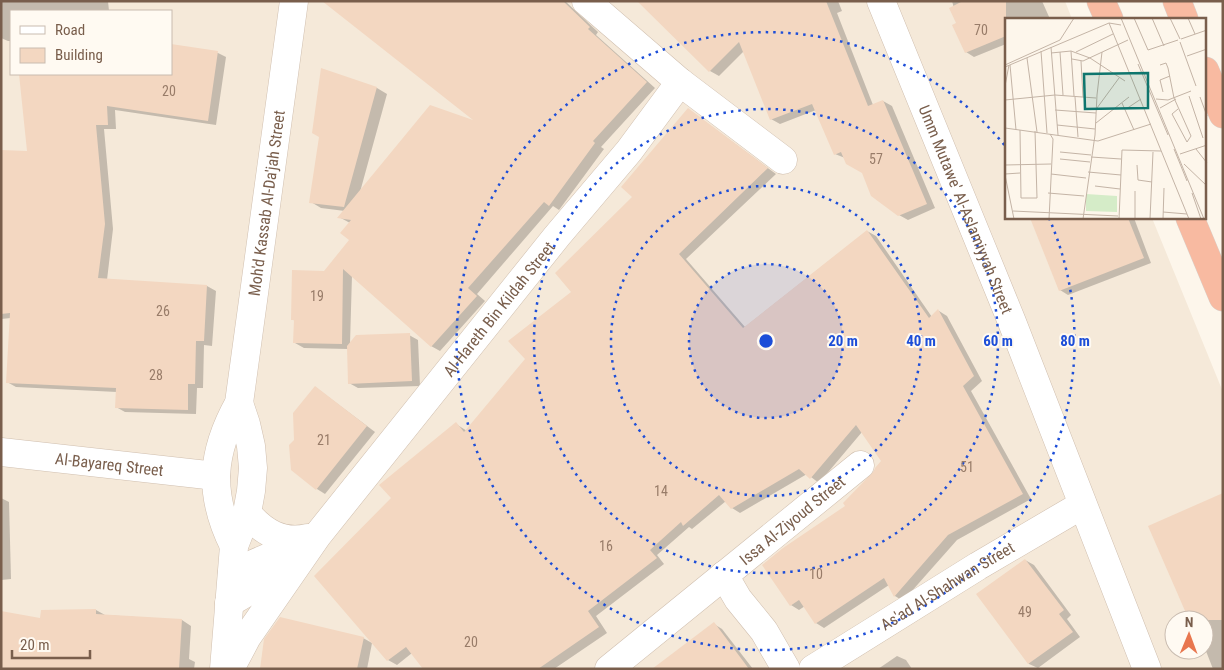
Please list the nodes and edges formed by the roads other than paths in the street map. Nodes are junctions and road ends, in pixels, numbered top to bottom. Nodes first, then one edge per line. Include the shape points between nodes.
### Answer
1 (294, 1) edge
2 (586, 1) edge
3 (881, 1) edge
4 (1102, 1) edge
5 (1177, 1) edge
6 (1109, 18) edge
7 (1184, 18) edge
8 (1206, 73) edge
9 (680, 82) junction
10 (1223, 114) edge
11 (783, 160) dead end
12 (1190, 219) edge
13 (1223, 297) edge
14 (239, 403) junction
15 (1, 452) edge
16 (860, 465) dead end
17 (216, 476) junction
18 (1082, 505) junction
19 (246, 513) junction
20 (317, 536) junction
21 (234, 546) junction
22 (232, 573) junction
23 (724, 575) junction
24 (229, 603) junction
25 (224, 669) edge
26 (230, 669) edge
27 (608, 669) edge
28 (786, 669) edge
29 (813, 669) edge
30 (1147, 669) edge

1 - 14 street, Moh'd Kassab Al-Da'jah Street
2 - 9 street
3 - 18 street, Umm Mutawe' Al-Aslamiyyah Street via 1005,304
4 - 6 highway
5 - 7 highway
8 - 10 highway
9 - 11 street
9 - 20 street, Al-Hareth Bin Kildah Street via 629,151 550,244
12 - 13 highway
14 - 17 street, Moh'd Kassab Al-Da'jah Street via 222,438
14 - 19 street, Moh'd Kassab Al-Da'jah Street via 251,446 253,468
15 - 17 street, Al-Bayareq Street
16 - 23 street, Issa Al-Ziyoud Street
17 - 21 street, Moh'd Kassab Al-Da'jah Street via 220,512
18 - 29 street, As'ad Al-Shahwan Street
18 - 30 street, Umm Mutawe' Al-Aslamiyyah Street
19 - 20 street via 270,534 285,539
19 - 21 street, Moh'd Kassab Al-Da'jah Street
20 - 22 street, Al-Hareth Bin Kildah Street
20 - 24 street, Al-Hareth Bin Kildah Street via 284,569
20 - 26 street, Al-Hareth Bin Kildah Street via 247,637
21 - 22 street, Moh'd Kassab Al-Da'jah Street
22 - 24 street, Moh'd Kassab Al-Da'jah Street
23 - 27 street, Issa Al-Ziyoud Street
23 - 28 street, Issa Al-Ziyoud Street via 764,631
24 - 25 street, Moh'd Kassab Al-Da'jah Street

